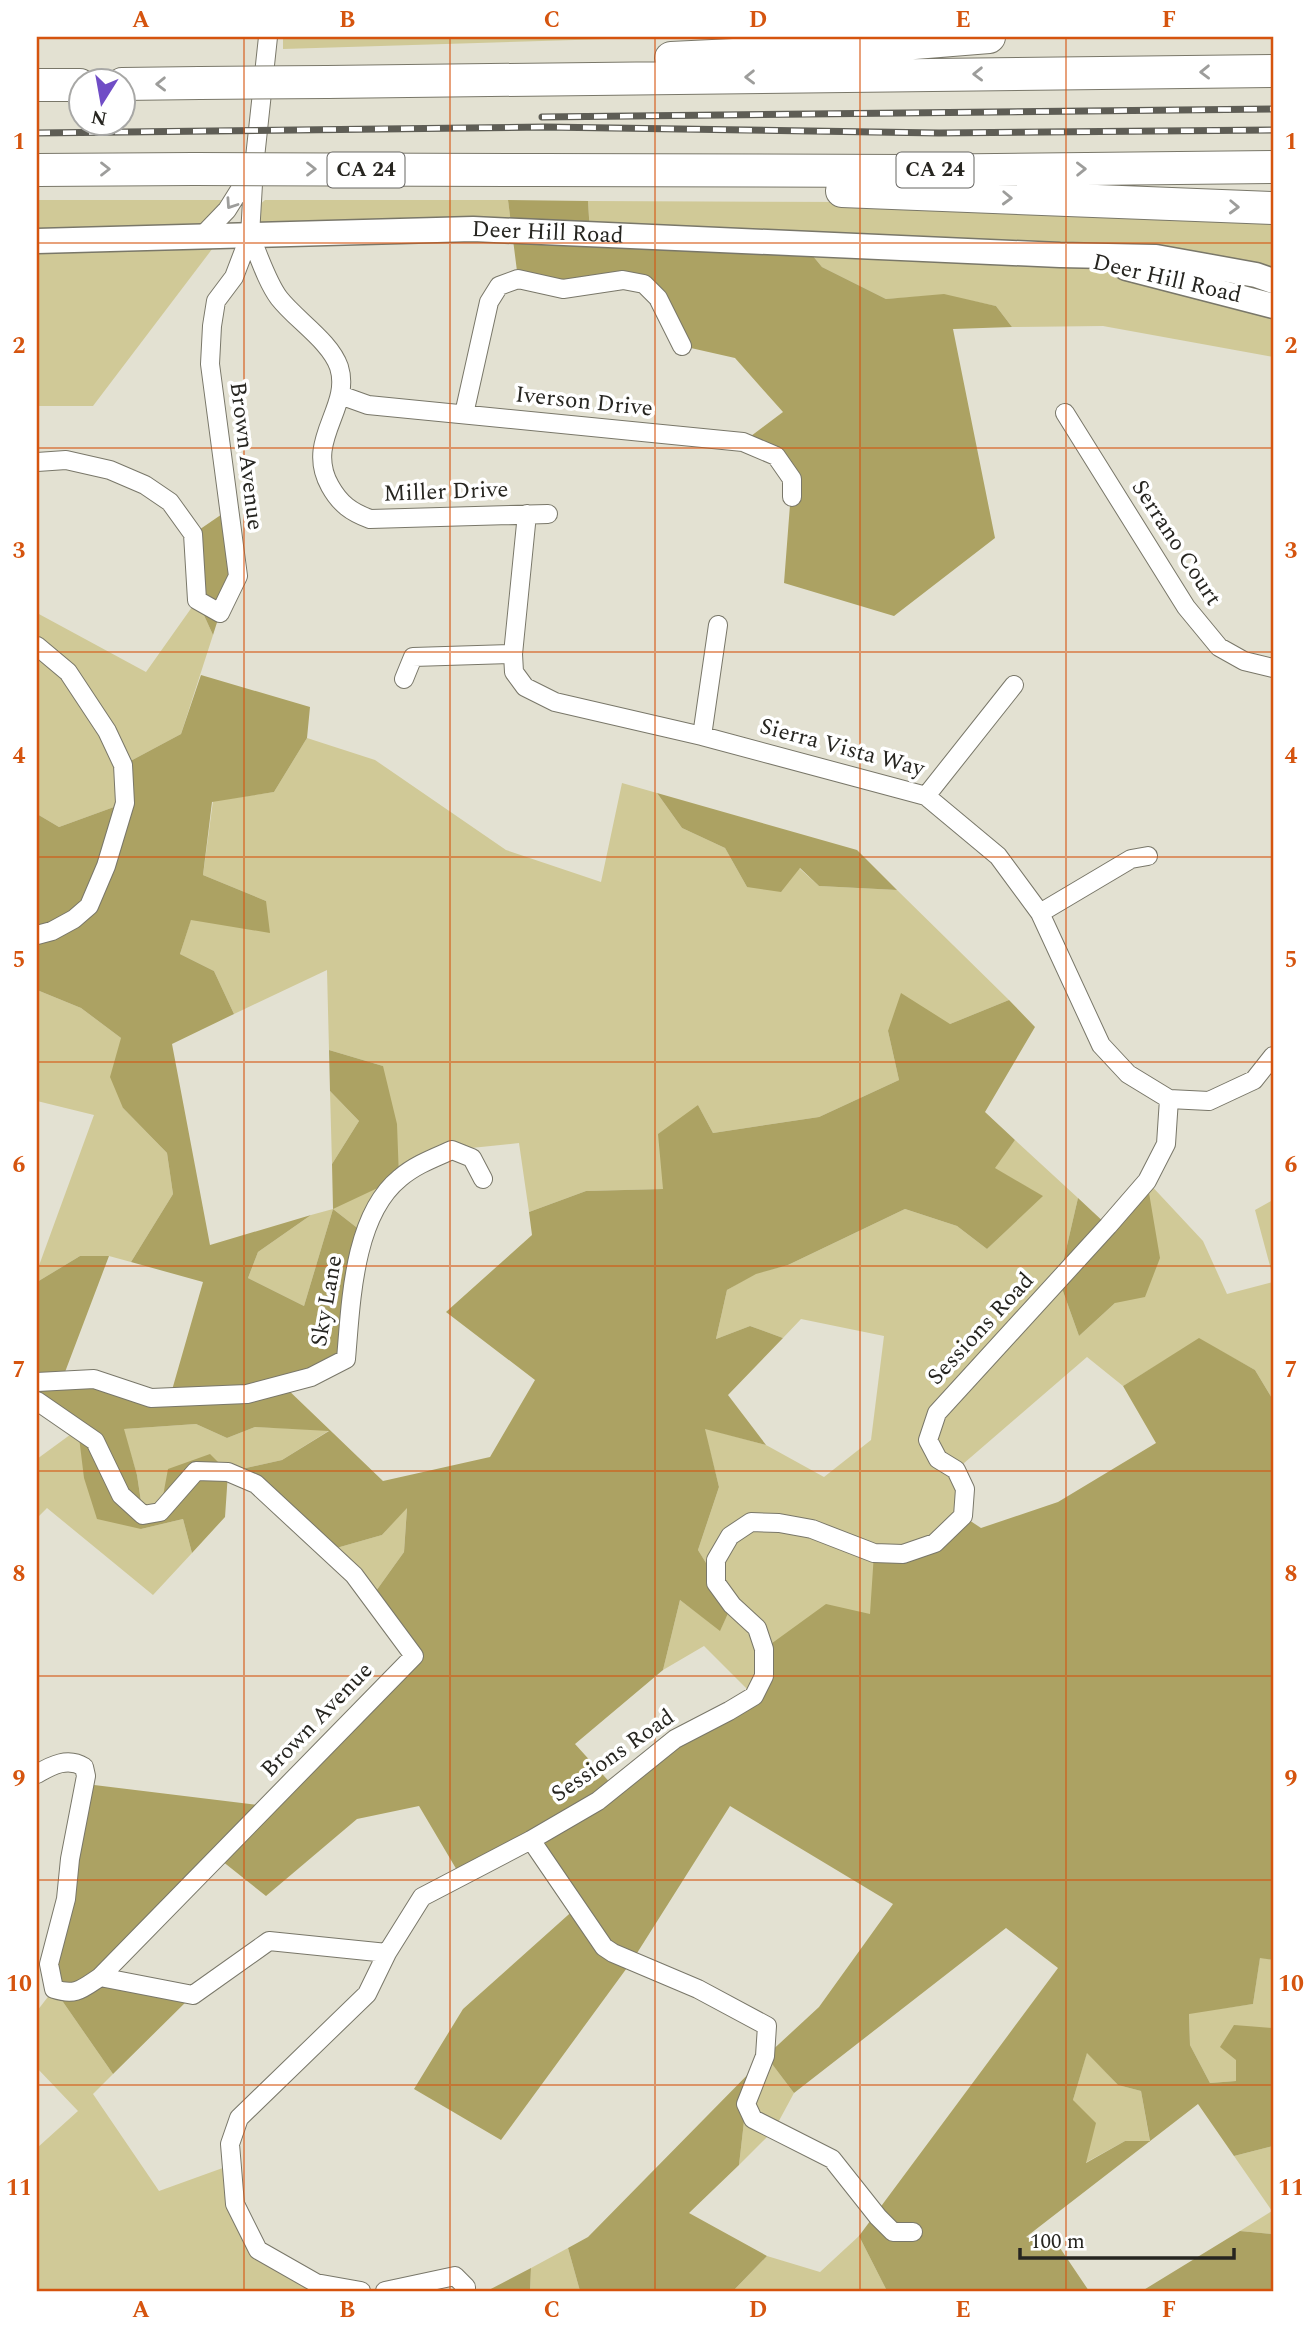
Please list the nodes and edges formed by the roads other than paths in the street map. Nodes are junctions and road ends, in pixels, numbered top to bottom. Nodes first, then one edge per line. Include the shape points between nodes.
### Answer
1 (268, 37) edge
2 (989, 37) edge
3 (1273, 71) edge
4 (437, 77) junction
5 (136, 84) edge
6 (37, 85) edge
7 (66, 85) edge
8 (254, 167) junction
9 (1273, 167) edge
10 (37, 170) edge
11 (596, 170) junction
12 (1273, 208) edge
13 (250, 235) junction
14 (202, 236) junction
15 (37, 241) edge
16 (1060, 256) junction
17 (1273, 281) edge
18 (1273, 306) edge
19 (682, 346) dead end
20 (340, 395) junction
21 (1065, 413) dead end
22 (464, 414) junction
23 (37, 462) edge
24 (792, 497) dead end
25 (527, 514) junction
26 (548, 514) dead end
27 (718, 625) dead end
28 (37, 646) edge
29 (513, 654) junction
30 (1273, 667) edge
31 (404, 679) dead end
32 (1014, 685) dead end
33 (702, 736) junction
34 (926, 796) junction
35 (1148, 856) dead end
36 (1041, 913) junction
37 (37, 935) edge
38 (1273, 1056) edge
39 (1169, 1099) junction
40 (483, 1179) dead end
41 (37, 1382) edge
42 (37, 1401) edge
43 (37, 1774) edge
44 (531, 1840) junction
45 (387, 1953) junction
46 (100, 1977) junction
47 (913, 2232) dead end
48 (361, 2291) edge
49 (385, 2291) edge
50 (466, 2291) edge

1 - 8 street, Brown Avenue
2 - 4 highway
3 -> 4 highway
4 -> 5 highway, bridge
6 - 7 highway
8 - 13 street, Brown Avenue
8 -> 14 street via 227,210
11 -> 9 highway, CA 24
10 -> 11 highway, CA 24, bridge
11 -> 12 highway via 858,192
13 - 14 street, Deer Hill Road
13 - 16 street, Deer Hill Road via 473,229
13 - 20 street, Miller Drive via 278,297 326,346 339,368
13 - 23 street, Brown Avenue via 234,277 216,302 212,326 210,364 238,576 220,613 197,600 193,534 170,502 110,470 66,460
14 - 15 street, Deer Hill Road
16 - 17 street, Deer Hill Road via 1156,257
16 - 18 street, Deer Hill Road via 1153,274
19 - 22 street via 658,298 644,284 623,280 564,289 518,279 499,286 489,302
20 - 22 street, Iverson Drive via 368,405
20 - 25 street, Miller Drive via 321,455 335,496 351,512 370,519
21 - 30 street, Serrano Court via 1202,627 1219,647 1244,661
22 - 24 street, Iverson Drive via 743,442 776,456 792,478
25 - 26 street, Miller Drive
25 - 29 street, Miller Drive
27 - 33 street
28 - 37 street via 68,673 107,731 123,765 125,803 89,906 74,919
29 - 31 street via 413,657
29 - 33 street, Sierra Vista Way via 514,672 525,687 555,702
32 - 34 street
33 - 34 street, Sierra Vista Way
34 - 36 street, Sierra Vista Way via 998,856
35 - 36 street via 1130,859
36 - 39 street, Sierra Vista Way via 1101,1045 1128,1074
38 - 39 street, Sierra Vista Way via 1254,1080 1209,1101
39 - 44 street, Sessions Road via 1166,1144 1147,1181 937,1413 928,1440 938,1459 956,1470 965,1489 963,1516 935,1543 903,1553 874,1553 812,1529 779,1523 751,1522 730,1536 716,1560 716,1583 757,1628 764,1650 764,1676 754,1696 675,1738 598,1801
40 - 41 street, Sky Lane via 472,1158 452,1150 400,1178 376,1203 351,1301 346,1359 311,1377 247,1394 151,1398 94,1379
42 - 46 street, Brown Avenue via 95,1441 121,1495 143,1515 160,1512 196,1471 228,1472 256,1484 354,1575 414,1656
43 - 46 street via 70,1761 84,1767 86,1784 66,1899 49,1964 54,1989 79,1991
44 - 45 street via 422,1897
44 - 47 street via 604,1947 766,2026 765,2056 746,2104 753,2119 832,2159 893,2232
45 - 46 street via 269,1941 193,1994
45 - 48 street via 367,1994 239,2118 230,2144 235,2204 258,2250 316,2283
49 - 50 street via 455,2276

